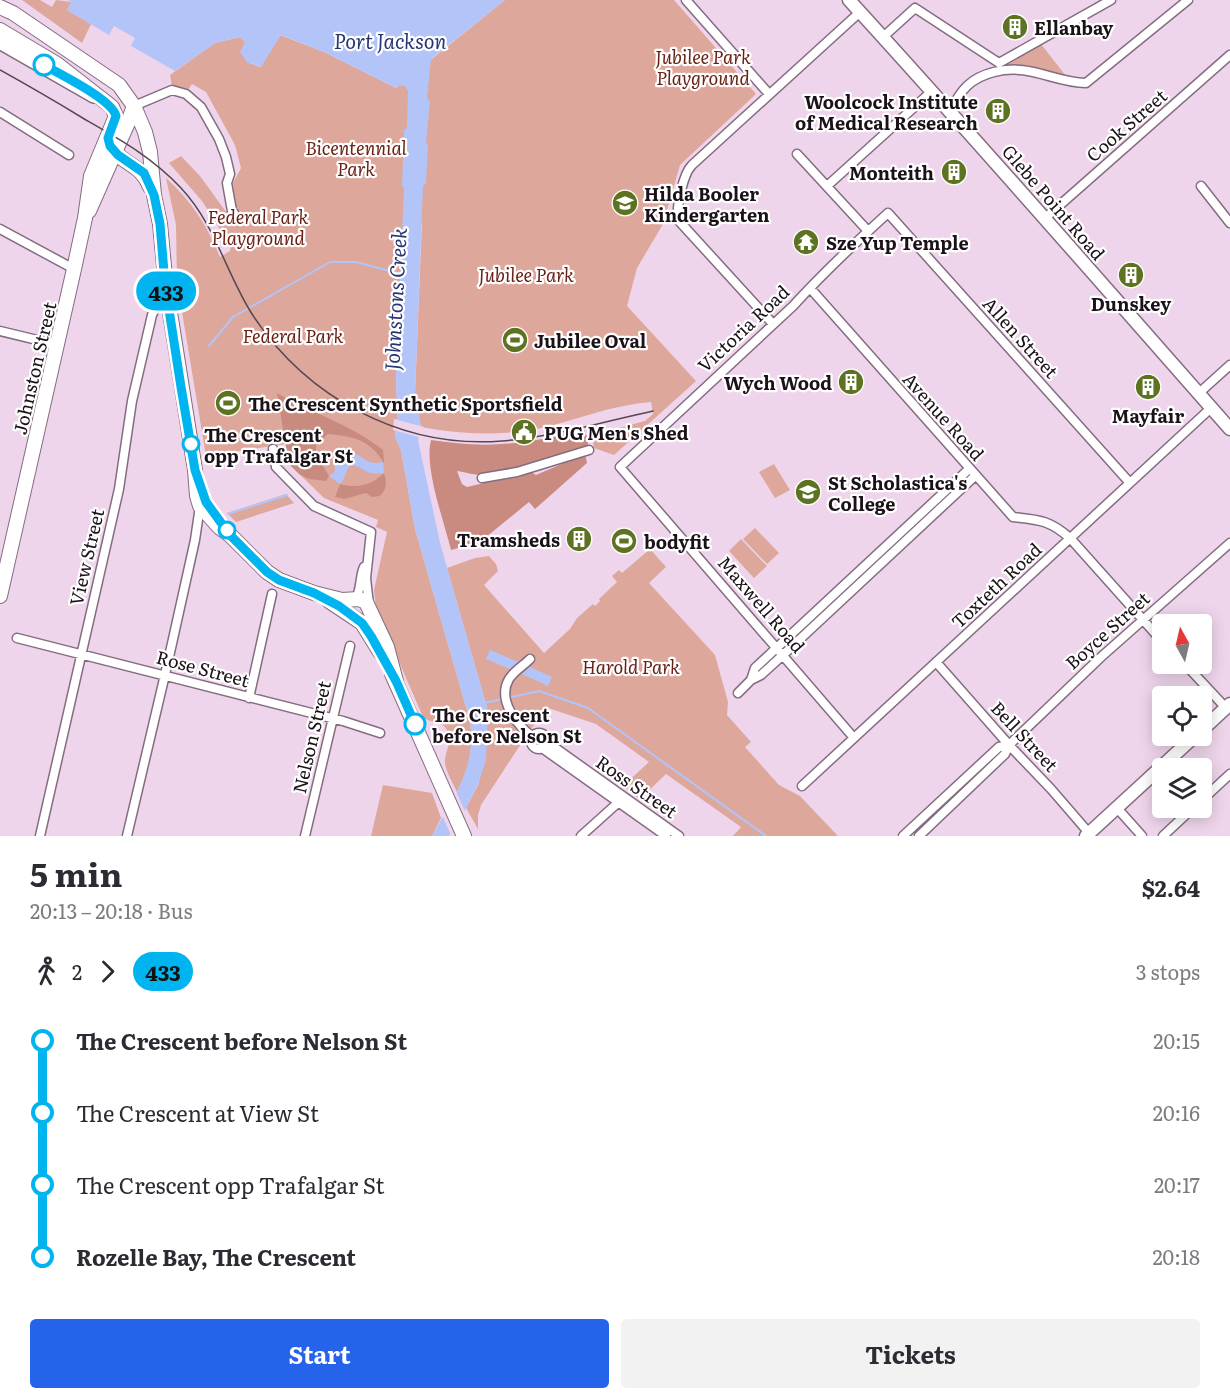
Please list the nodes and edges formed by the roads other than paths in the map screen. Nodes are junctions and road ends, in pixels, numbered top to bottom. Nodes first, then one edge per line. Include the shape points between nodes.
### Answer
1 (849, 0) edge
2 (1111, 0) edge
3 (1188, 0) edge
4 (689, 3) edge
5 (0, 7) edge
6 (860, 12) junction
7 (0, 30) edge
8 (882, 38) junction
9 (0, 41) edge
10 (1230, 55) edge
11 (1000, 66) junction
12 (931, 92) junction
13 (769, 94) junction
14 (94, 95) junction
15 (134, 106) junction
16 (950, 111) junction
17 (0, 112) edge
18 (108, 138) junction
19 (115, 152) junction
20 (797, 154) dead end
21 (69, 155) dead end
22 (827, 186) junction
23 (1201, 186) dead end
24 (154, 195) junction
25 (234, 213) dead end
26 (888, 213) joint
27 (86, 218) junction
28 (1044, 219) junction
29 (1230, 223) edge
30 (0, 229) edge
31 (868, 231) junction
32 (75, 269) junction
33 (166, 287) junction
34 (810, 288) junction
35 (773, 324) junction
36 (0, 331) edge
37 (58, 345) junction
38 (1230, 364) edge
39 (1199, 393) junction
40 (1211, 408) junction
41 (1230, 429) edge
42 (273, 449) dead end
43 (589, 450) dead end
44 (620, 467) joint
45 (195, 470) junction
46 (972, 472) junction
47 (482, 478) dead end
48 (1130, 483) junction
49 (200, 506) junction
50 (224, 531) junction
51 (1070, 538) junction
52 (195, 540) junction
53 (1230, 543) edge
54 (369, 558) junction
55 (314, 593) junction
56 (272, 594) dead end
57 (0, 596) edge
58 (354, 600) junction
59 (370, 609) junction
60 (355, 619) junction
61 (1143, 620) junction
62 (1152, 630) edge
63 (16, 638) dead end
64 (350, 646) dead end
65 (781, 651) junction
66 (81, 654) junction
67 (530, 660) dead end
68 (936, 662) junction
69 (1195, 674) edge
70 (165, 675) junction
71 (396, 681) junction
72 (738, 693) dead end
73 (249, 698) junction
74 (1228, 706) edge
75 (332, 718) junction
76 (1212, 721) edge
77 (380, 733) dead end
78 (532, 736) junction
79 (854, 738) junction
80 (545, 745) junction
81 (1009, 745) junction
82 (1184, 746) edge
83 (1230, 774) edge
84 (802, 786) dead end
85 (1212, 791) edge
86 (621, 800) junction
87 (1117, 808) junction
88 (1182, 818) edge
89 (461, 830) edge
90 (1087, 835) edge
91 (40, 836) edge
92 (127, 836) edge
93 (305, 836) edge
94 (581, 836) edge
95 (666, 836) edge
96 (679, 836) edge
97 (903, 836) edge
98 (918, 836) edge
99 (1142, 836) edge
100 (1163, 836) edge

1 - 6 street, Glebe Point Road
2 - 11 street
3 - 11 street via 1086,83
4 - 13 street
5 - 15 main road via 114,82
6 - 8 street, Glebe Point Road
6 - 13 street
7 - 14 main road via 57,64
8 - 11 street via 915,8
8 - 12 street, Glebe Point Road
9 - 14 highway
10 - 28 street, Cook Street
11 - 16 street via 967,84
12 - 16 street, Glebe Point Road
12 - 22 street
13 - 35 street via 689,168 677,217
14 - 18 main road, Johnston Street via 115,112 116,120
15 - 18 main road
15 - 19 main road, Johnston Street
15 - 24 main road via 149,146
15 - 25 street via 172,90 186,94 201,107 226,156
16 - 28 street, Glebe Point Road
17 - 21 street
18 - 19 main road
18 - 27 main road, Johnston Street via 91,176
19 - 24 main road via 144,173
19 - 27 main road, Johnston Street
20 - 22 street
22 - 31 street
23 - 29 street
24 - 33 main road
26 - 31 street, Victoria Road
26 - 48 street, Allen Street
27 - 32 main road, Johnston Street
28 - 39 street, Glebe Point Road
30 - 32 street
31 - 34 street, Victoria Road
32 - 37 main road, Johnston Street
33 - 45 main road
33 - 66 street, View Street via 154,310 145,347 119,489
34 - 35 street, Victoria Road
34 - 46 street, Avenue Road
35 - 44 street, Victoria Road
36 - 37 street
37 - 57 main road, Johnston Street
38 - 39 street
39 - 40 street, Glebe Point Road
40 - 41 street, Glebe Point Road
40 - 48 street, Toxteth Road
42 - 54 street via 276,467 314,507 371,532
43 - 47 street via 517,472
44 - 65 street, Maxwell Road
45 - 49 main road
45 - 50 main road via 207,505
46 - 51 street, Avenue Road via 1013,517 1054,525
46 - 65 street
48 - 51 street, Toxteth Road
49 - 50 main road
49 - 52 street
50 - 52 street via 205,526
50 - 55 main road via 273,576
51 - 61 street, Avenue Road
51 - 68 street, Toxteth Road
52 - 70 street
53 - 61 street, Boyce Street
54 - 58 street
54 - 59 street via 366,580
55 - 58 main road
55 - 60 main road
56 - 73 street
58 - 59 main road via 362,600
58 - 60 main road via 350,608
59 - 60 main road via 365,618
59 - 71 main road via 387,647
60 - 71 main road via 371,636
61 - 62 street, Avenue Road
61 - 81 street, Boyce Street
63 - 66 street, Rose Street
64 - 75 street, Nelson Street
65 - 72 street via 755,668 751,680
65 - 79 street, Maxwell Road
66 - 70 street, Rose Street
66 - 91 street, View Street
67 - 78 street via 510,678 507,698 516,722
68 - 79 street, Toxteth Road
68 - 81 street, Bell Street
69 - 74 street
70 - 73 street, Rose Street
70 - 92 street
71 - 89 main road
73 - 75 street, Rose Street
74 - 76 street
75 - 77 street, Rose Street
75 - 93 street, Nelson Street
78 - 80 street, Ross Street via 541,733
78 - 80 street, Ross Street via 531,746 537,749
79 - 84 street, Toxteth Road
80 - 86 street, Ross Street
81 - 90 street, Bell Street via 1048,785
81 - 97 street, Boyce Street via 999,747
81 - 98 street, Boyce Street via 1005,754
82 - 87 street
83 - 85 street
86 - 94 street
86 - 95 street, Ross Street
86 - 96 street, Ross Street
87 - 90 street
87 - 99 street
88 - 100 street

